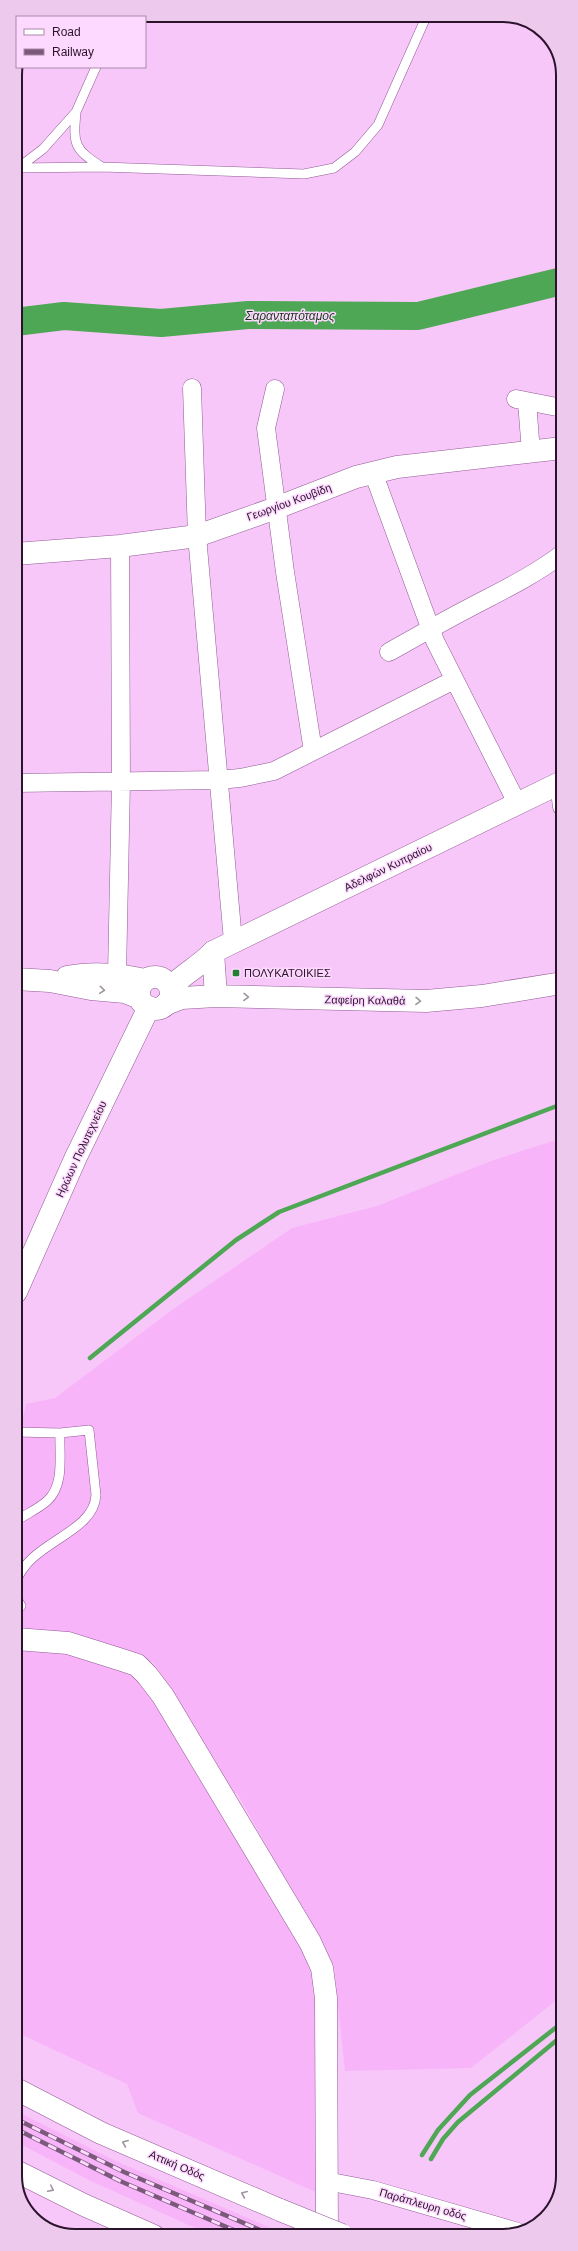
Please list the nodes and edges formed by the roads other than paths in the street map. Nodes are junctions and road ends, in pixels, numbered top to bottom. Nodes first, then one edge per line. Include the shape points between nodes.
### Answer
1 (424, 22) edge
2 (96, 68) edge
3 (76, 112) junction
4 (22, 164) edge
5 (102, 167) junction
6 (22, 168) edge
7 (192, 388) dead end
8 (274, 389) dead end
9 (556, 407) edge
10 (556, 449) edge
11 (531, 452) junction
12 (373, 472) junction
13 (276, 508) junction
14 (197, 536) junction
15 (120, 546) junction
16 (22, 553) edge
17 (556, 559) edge
18 (431, 628) junction
19 (389, 652) dead end
20 (454, 680) junction
21 (313, 751) junction
22 (218, 780) junction
23 (121, 782) junction
24 (22, 783) edge
25 (556, 785) edge
26 (518, 805) junction
27 (233, 941) junction
28 (213, 952) junction
29 (117, 975) junction
30 (22, 980) edge
31 (50, 981) junction
32 (556, 984) edge
33 (154, 992) junction
34 (216, 996) junction
35 (22, 1278) edge
36 (22, 1432) edge
37 (60, 1433) junction
38 (22, 1517) edge
39 (22, 1571) edge
40 (22, 1639) edge
41 (22, 2092) edge
42 (22, 2174) edge
43 (326, 2182) junction
44 (138, 2229) edge
45 (326, 2229) edge
46 (327, 2229) edge
47 (507, 2229) edge

1 - 5 lane via 378,125 355,152 334,168 304,174
2 - 3 lane
3 - 4 lane via 43,148
3 - 5 lane via 74,135 81,153
5 - 6 lane
7 - 14 street
8 - 13 street via 266,428
9 - 11 street via 521,400
10 - 11 main road, Γεωργίου Κουβίδη
11 - 12 main road, Γεωργίου Κουβίδη via 397,466
12 - 13 main road, Γεωργίου Κουβίδη
12 - 18 street
13 - 14 main road, Γεωργίου Κουβίδη
13 - 21 street
14 - 15 main road, Γεωργίου Κουβίδη
14 - 22 street
15 - 16 main road, Γεωργίου Κουβίδη
15 - 23 street
17 - 18 street via 543,569
18 - 19 street
18 - 20 street
20 - 21 street
20 - 26 street
21 - 22 street via 274,771
22 - 23 street
22 - 27 street
23 - 24 street
23 - 29 street
25 - 26 main road, Αδελφών Κυπραίου
26 - 27 main road, Αδελφών Κυπραίου
27 - 28 main road, Αδελφών Κυπραίου
28 - 33 main road, Αδελφών Κυπραίου via 203,962
28 - 34 main road
29 - 31 main road via 78,975
29 - 33 main road
30 - 31 main road
31 -> 33 main road via 91,989
34 -> 32 main road, Ζαφείρη Καλαθά via 426,1001 482,996
33 - 34 main road, Ζαφείρη Καλαθά via 192,997
33 - 35 main road, Ηρώων Πολυτεχνείου
36 - 37 lane
37 - 38 lane via 59,1480 55,1492 39,1507
37 - 39 lane via 89,1430 95,1506 84,1521 56,1538 26,1563
40 - 43 main road via 78,1645 137,1666 147,1675 163,1696 310,1942 322,1968 326,1998
46 -> 41 main road, Αττική Οδός, bridge via 102,2132
42 -> 44 main road
43 - 45 main road
43 - 47 street, Παράπλευρη οδός via 373,2190

